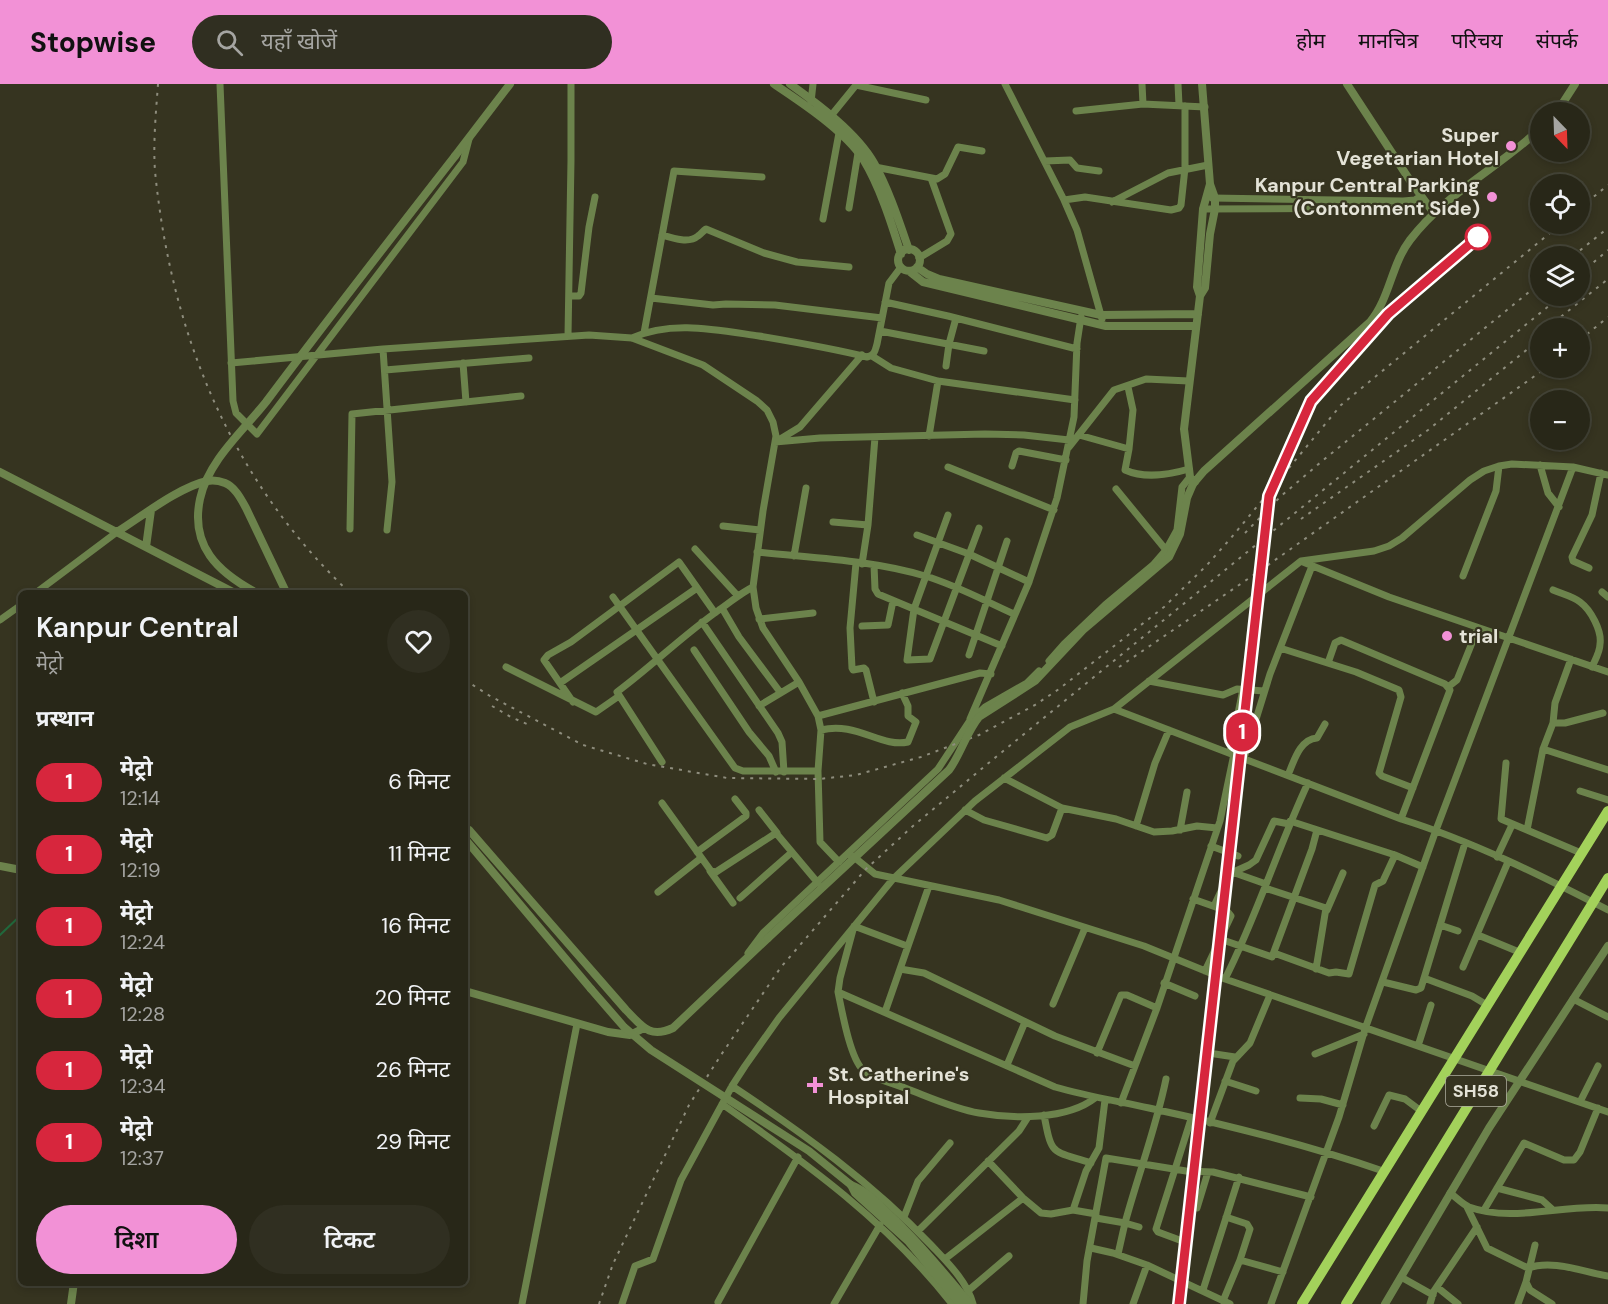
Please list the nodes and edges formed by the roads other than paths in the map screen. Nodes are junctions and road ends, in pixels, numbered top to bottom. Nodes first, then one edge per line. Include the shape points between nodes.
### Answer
1 (220, 84) edge
2 (510, 84) edge
3 (571, 84) edge
4 (774, 84) edge
5 (790, 84) edge
6 (813, 84) edge
7 (1005, 84) edge
8 (1142, 84) edge
9 (1178, 84) edge
10 (1202, 84) edge
11 (1347, 84) edge
12 (1575, 84) edge
13 (872, 86) edge
14 (926, 100) dead end
15 (1563, 102) edge
16 (1143, 104) junction
17 (811, 106) junction
18 (1182, 106) junction
19 (1205, 107) junction
20 (1076, 111) dead end
21 (830, 117) junction
22 (839, 133) junction
23 (470, 138) junction
24 (1530, 139) edge
25 (982, 151) dead end
26 (858, 153) junction
27 (1045, 160) junction
28 (1208, 165) junction
29 (876, 167) junction
30 (1185, 168) junction
31 (1100, 171) dead end
32 (762, 177) dead end
33 (931, 178) junction
34 (1210, 184) junction
35 (595, 197) dead end
36 (1204, 198) junction
37 (1215, 198) junction
38 (1064, 200) junction
39 (1424, 200) junction
40 (1112, 202) junction
41 (849, 208) dead end
42 (1203, 209) junction
43 (1215, 209) junction
44 (1433, 212) junction
45 (823, 219) dead end
46 (662, 235) junction
47 (905, 252) junction
48 (912, 266) junction
49 (849, 267) dead end
50 (569, 296) junction
51 (1200, 296) junction
52 (651, 298) junction
53 (885, 302) junction
54 (1198, 314) junction
55 (1081, 316) junction
56 (882, 318) junction
57 (956, 318) junction
58 (1102, 320) junction
59 (1196, 326) junction
60 (880, 332) junction
61 (644, 333) junction
62 (568, 336) junction
63 (632, 338) junction
64 (949, 344) junction
65 (1077, 349) junction
66 (383, 350) junction
67 (984, 351) dead end
68 (862, 355) junction
69 (314, 356) junction
70 (872, 356) junction
71 (529, 358) dead end
72 (231, 363) junction
73 (463, 363) junction
74 (946, 366) dead end
75 (385, 370) junction
76 (938, 381) junction
77 (1189, 381) junction
78 (1128, 387) junction
79 (521, 396) dead end
80 (1075, 400) junction
81 (466, 402) junction
82 (388, 411) junction
83 (1079, 435) junction
84 (928, 436) junction
85 (875, 437) junction
86 (775, 442) junction
87 (1069, 444) junction
88 (1130, 449) junction
89 (1066, 460) junction
90 (1540, 465) junction
91 (1012, 466) dead end
92 (1499, 466) junction
93 (948, 467) dead end
94 (1574, 467) junction
95 (0, 472) edge
96 (1605, 474) edge
97 (1192, 478) junction
98 (806, 488) dead end
99 (1116, 489) dead end
100 (1559, 507) junction
101 (151, 510) junction
102 (1054, 510) junction
103 (948, 515) dead end
104 (833, 522) dead end
105 (868, 525) junction
106 (723, 526) dead end
107 (979, 528) dead end
108 (350, 529) dead end
109 (387, 530) dead end
110 (760, 530) junction
111 (117, 532) junction
112 (917, 535) dead end
113 (1007, 541) dead end
114 (939, 543) junction
115 (146, 548) junction
116 (695, 549) dead end
117 (1166, 550) junction
118 (757, 552) junction
119 (969, 554) junction
120 (794, 556) junction
121 (1301, 561) junction
122 (859, 563) junction
123 (874, 565) junction
124 (1312, 566) junction
125 (999, 568) junction
126 (1589, 568) dead end
127 (927, 576) junction
128 (1463, 576) dead end
129 (1029, 582) junction
130 (753, 587) junction
131 (696, 588) junction
132 (957, 588) junction
133 (41, 590) edge
134 (229, 590) edge
135 (252, 590) edge
136 (285, 590) edge
137 (1553, 590) dead end
138 (737, 595) junction
139 (613, 597) dead end
140 (893, 601) junction
141 (987, 602) junction
142 (18, 606) edge
143 (619, 606) junction
144 (722, 608) junction
145 (914, 609) junction
146 (715, 613) junction
147 (813, 613) dead end
148 (1014, 614) junction
149 (759, 619) junction
150 (0, 620) edge
151 (944, 620) junction
152 (702, 622) junction
153 (862, 626) dead end
154 (1478, 628) junction
155 (637, 631) junction
156 (975, 634) junction
157 (1510, 638) junction
158 (1002, 646) junction
159 (1280, 648) junction
160 (694, 650) dead end
161 (969, 655) dead end
162 (1571, 659) junction
163 (657, 660) junction
164 (1328, 663) junction
165 (506, 667) dead end
166 (1592, 667) junction
167 (1608, 672) edge
168 (991, 674) junction
169 (1149, 681) junction
170 (799, 682) junction
171 (560, 683) junction
172 (1448, 687) junction
173 (1243, 689) junction
174 (1264, 691) junction
175 (780, 692) junction
176 (902, 693) junction
177 (619, 696) junction
178 (573, 702) junction
179 (874, 702) junction
180 (759, 706) junction
181 (1113, 709) junction
182 (1603, 713) dead end
183 (818, 716) junction
184 (969, 722) junction
185 (1553, 723) junction
186 (1325, 724) dead end
187 (821, 730) junction
188 (1169, 730) junction
189 (1543, 749) junction
190 (1232, 754) junction
191 (1244, 758) junction
192 (662, 762) dead end
193 (1506, 763) dead end
194 (1608, 770) edge
195 (818, 771) junction
196 (780, 772) junction
197 (1288, 775) junction
198 (1004, 778) junction
199 (1308, 783) junction
200 (1413, 788) junction
201 (1580, 791) dead end
202 (1187, 792) dead end
203 (735, 799) dead end
204 (1608, 800) edge
205 (662, 803) dead end
206 (1062, 808) junction
207 (759, 810) dead end
208 (965, 810) junction
209 (1608, 811) edge
210 (1401, 819) junction
211 (1290, 823) junction
212 (1512, 825) junction
213 (1136, 826) junction
214 (1217, 828) junction
215 (468, 830) edge
216 (1180, 830) junction
217 (1317, 830) junction
218 (1436, 830) junction
219 (1527, 831) junction
220 (777, 833) junction
221 (468, 842) edge
222 (1465, 843) junction
223 (1211, 846) junction
224 (792, 852) junction
225 (849, 853) junction
226 (1581, 853) junction
227 (699, 855) junction
228 (1395, 855) junction
229 (1238, 856) dead end
230 (1497, 857) junction
231 (838, 862) junction
232 (1508, 862) junction
233 (0, 866) edge
234 (1423, 867) junction
235 (18, 869) edge
236 (709, 869) junction
237 (1232, 872) junction
238 (1343, 873) dead end
239 (1608, 878) edge
240 (893, 879) junction
241 (818, 883) junction
242 (1561, 885) junction
243 (929, 886) junction
244 (1266, 886) junction
245 (658, 892) dead end
246 (1294, 897) junction
247 (740, 898) dead end
248 (1192, 899) junction
249 (1593, 902) junction
250 (733, 903) dead end
251 (1215, 906) junction
252 (1327, 910) junction
253 (1608, 910) edge
254 (1440, 925) junction
255 (854, 926) junction
256 (1085, 928) junction
257 (1458, 932) dead end
258 (1478, 934) junction
259 (1220, 939) junction
260 (907, 946) junction
261 (1242, 946) junction
262 (1608, 946) edge
263 (1519, 952) junction
264 (1274, 953) junction
265 (1172, 957) junction
266 (737, 966) junction
267 (1463, 967) dead end
268 (900, 969) junction
269 (1316, 969) junction
270 (1205, 971) junction
271 (1424, 978) junction
272 (1225, 979) junction
273 (1383, 982) junction
274 (1164, 983) junction
275 (468, 992) edge
276 (838, 992) junction
277 (1270, 995) junction
278 (1195, 996) dead end
279 (1573, 999) junction
280 (1053, 1004) dead end
281 (1431, 1005) dead end
282 (1487, 1005) junction
283 (1157, 1008) junction
284 (885, 1012) junction
285 (1608, 1017) edge
286 (1025, 1022) junction
287 (577, 1024) junction
288 (644, 1028) junction
289 (1365, 1031) junction
290 (1418, 1046) junction
291 (1097, 1053) junction
292 (1215, 1054) dead end
293 (1315, 1054) dead end
294 (1235, 1057) junction
295 (1454, 1058) junction
296 (1006, 1065) junction
297 (1135, 1066) junction
298 (1598, 1066) dead end
299 (1488, 1071) junction
300 (1166, 1079) dead end
301 (1226, 1081) junction
302 (1520, 1081) junction
303 (732, 1086) junction
304 (1256, 1091) dead end
305 (1095, 1098) junction
306 (1300, 1098) dead end
307 (1105, 1100) junction
308 (1580, 1102) junction
309 (1121, 1103) junction
310 (722, 1104) junction
311 (1343, 1105) junction
312 (1598, 1108) junction
313 (1160, 1111) junction
314 (1422, 1111) junction
315 (1608, 1112) edge
316 (1044, 1115) junction
317 (1028, 1117) junction
318 (1191, 1119) junction
319 (1210, 1123) junction
320 (1374, 1126) dead end
321 (950, 1143) dead end
322 (1327, 1152) junction
323 (798, 1157) junction
324 (988, 1161) junction
325 (1090, 1163) junction
326 (1142, 1164) junction
327 (1175, 1168) junction
328 (1383, 1171) junction
329 (1208, 1172) junction
330 (1239, 1178) junction
331 (1497, 1188) junction
332 (1450, 1193) junction
333 (1311, 1197) junction
334 (1023, 1198) junction
335 (1467, 1206) junction
336 (1197, 1208) dead end
337 (1608, 1208) edge
338 (1552, 1209) junction
339 (1073, 1210) junction
340 (1484, 1210) junction
341 (1096, 1216) junction
342 (904, 1217) junction
343 (1226, 1217) junction
344 (1125, 1223) junction
345 (880, 1225) junction
346 (1139, 1227) dead end
347 (1477, 1227) junction
348 (918, 1231) junction
349 (1185, 1242) dead end
350 (1535, 1245) dead end
351 (1090, 1248) junction
352 (1118, 1254) junction
353 (1009, 1256) dead end
354 (945, 1260) junction
355 (1240, 1260) junction
356 (1147, 1264) junction
357 (1528, 1268) junction
358 (1283, 1272) junction
359 (1608, 1276) edge
360 (1401, 1277) junction
361 (1526, 1282) junction
362 (73, 1286) edge
363 (1437, 1287) junction
364 (1203, 1290) junction
365 (1433, 1295) junction
366 (964, 1301) edge
367 (718, 1302) dead end
368 (1226, 1303) edge
369 (1387, 1303) edge
370 (71, 1304) edge
371 (522, 1304) edge
372 (622, 1304) edge
373 (834, 1304) edge
374 (1083, 1304) edge
375 (1133, 1304) edge
376 (1271, 1304) edge
377 (1302, 1304) edge
378 (1346, 1304) edge
379 (1430, 1304) edge
380 (1458, 1304) edge
381 (1518, 1304) edge
382 (1552, 1304) edge

1 - 72 street
2 - 23 street
3 - 50 street
4 - 17 street
5 - 17 street
6 - 17 street
7 - 27 street
8 - 16 street
9 - 18 street
10 - 19 street
11 - 39 street
12 - 15 street
13 - 14 street
13 - 21 street via 855,85
16 - 18 street
16 - 20 street
17 - 21 street
17 - 22 street
18 - 19 street
18 - 30 street
19 - 28 street
21 - 29 street via 865,149
22 - 26 street
22 - 45 street
23 - 69 street via 463,162
23 - 135 street, bridge via 205,482 199,513 207,552 221,571
24 - 44 street
25 - 33 street via 958,147 943,176
26 - 41 street
26 - 47 street
27 - 31 street via 1070,160 1077,168
27 - 38 street
28 - 30 street
28 - 34 street
29 - 33 street
29 - 47 street
30 - 40 street
30 - 40 street via 1181,205 1176,210
32 - 46 street via 674,171
33 - 48 street via 951,234
34 - 36 street
34 - 37 street
35 - 50 street via 581,293 579,297
36 - 37 street
36 - 42 street
37 - 39 street
37 - 43 street
38 - 40 street via 1080,196
38 - 58 street via 1077,230
39 - 43 street via 1410,208
39 - 44 street
42 - 43 street
42 - 51 street via 1197,287
43 - 51 street via 1205,288
44 - 97 street via 1400,255 1384,300 1370,322
46 - 49 street via 689,239 706,229 796,262
46 - 52 street
47 - 48 street via 914,251
47 - 48 street via 898,259
48 - 53 street via 889,283
48 - 55 street via 939,279
50 - 62 street
51 - 54 street
52 - 56 street via 716,305 767,304
52 - 61 street
53 - 56 street
53 - 57 street
54 - 58 street
54 - 59 street
55 - 58 street
55 - 65 street
56 - 60 street
57 - 64 street
57 - 65 street
58 - 59 street
59 - 77 street
60 - 64 street
60 - 70 street
61 - 63 street
61 - 68 street via 701,328
62 - 63 street
62 - 66 street
63 - 86 street via 703,365 757,401 773,422
64 - 67 street
64 - 74 street
65 - 80 street
66 - 69 street
66 - 75 street
68 - 70 street
68 - 86 street via 800,427
69 - 72 street
69 - 72 street via 257,434 236,413
70 - 76 street via 891,368
71 - 73 street
73 - 75 street
73 - 81 street
75 - 82 street
76 - 80 street
76 - 84 street
77 - 78 street via 1146,379
77 - 97 street via 1184,429
78 - 83 street via 1109,393
78 - 88 street via 1133,410
79 - 81 street
80 - 87 street
81 - 82 street
82 - 108 street via 352,414
82 - 109 street via 392,482
83 - 87 street
83 - 88 street
84 - 85 street
84 - 87 street via 1024,435
85 - 86 street
85 - 105 street
86 - 110 street
87 - 89 street
88 - 97 street via 1124,467 1127,471
89 - 91 street via 1019,451
89 - 102 street
90 - 92 street
90 - 94 street
90 - 100 street via 1546,488
92 - 121 street via 1470,480 1389,546
92 - 128 street via 1496,491
93 - 102 street
94 - 96 street
94 - 100 street
95 - 111 street
96 - 126 street via 1592,515 1572,557
97 - 117 street via 1182,487 1177,530
97 - 266 street, bridge via 1180,534 1169,557 1083,630 1035,681 979,717 949,770
98 - 120 street
99 - 117 street
100 - 157 street
101 - 111 street
101 - 115 street
101 - 136 street via 209,480 225,483 246,508
102 - 129 street
103 - 114 street
104 - 105 street
105 - 122 street
106 - 110 street
107 - 119 street
110 - 118 street
111 - 115 street
111 - 133 street
112 - 114 street
113 - 125 street
114 - 119 street
114 - 127 street
115 - 134 street
116 - 138 street
117 - 184 street via 1080,628 1027,683 985,707
118 - 120 street
118 - 130 street
119 - 125 street
119 - 132 street
120 - 122 street
121 - 124 street
121 - 169 street
122 - 123 street
122 - 179 street via 850,628 852,668 866,670
123 - 127 street
123 - 140 street via 876,592
124 - 154 street
124 - 159 street
125 - 129 street
125 - 141 street
127 - 132 street
127 - 145 street
129 - 148 street
130 - 138 street
130 - 149 street
131 - 143 street via 679,562
131 - 146 street
131 - 155 street
132 - 141 street
132 - 151 street
137 - 166 street via 1581,602 1596,626 1600,646
138 - 144 street
139 - 143 street
140 - 145 street
140 - 153 street via 888,625
141 - 148 street
141 - 156 street
142 - 150 street
143 - 155 street
143 - 171 street via 544,660
144 - 146 street
144 - 175 street
145 - 151 street
145 - 151 street via 907,660 930,659
146 - 152 street
147 - 149 street
148 - 158 street
149 - 170 street
151 - 156 street
152 - 163 street
152 - 180 street
154 - 157 street
154 - 172 street via 1457,680
155 - 163 street
155 - 171 street
156 - 158 street
156 - 161 street
157 - 162 street
157 - 218 street
158 - 168 street
159 - 164 street
159 - 174 street
160 - 196 street
162 - 166 street
162 - 185 street
163 - 177 street via 617,692
163 - 196 street via 735,768
164 - 172 street via 1335,643 1341,640
164 - 200 street via 1400,691 1379,773
165 - 178 street
166 - 167 street
168 - 176 street via 980,673
168 - 184 street
169 - 173 street via 1223,695
169 - 181 street
170 - 175 street
170 - 183 street
171 - 178 street
172 - 200 street via 1449,694
173 - 174 street
173 - 190 street
174 - 191 street
175 - 180 street
176 - 179 street
176 - 187 street via 908,716 916,722 908,742 889,741 845,727
177 - 178 street via 596,712
177 - 192 street
179 - 183 street
180 - 196 street via 782,742
181 - 188 street
181 - 198 street via 1070,727
182 - 185 street
183 - 187 street
184 - 225 street via 938,769
185 - 189 street
186 - 197 street via 1317,738 1303,744
187 - 195 street
188 - 190 street
188 - 213 street
189 - 194 street
189 - 219 street
190 - 191 street
190 - 214 street
191 - 197 street
193 - 212 street via 1500,815
195 - 196 street
195 - 231 street via 820,842
197 - 199 street
198 - 206 street
198 - 208 street
199 - 210 street
199 - 211 street
200 - 210 street
201 - 204 street
202 - 216 street
203 - 227 street via 746,816
205 - 227 street
206 - 208 street via 1052,835 1047,838 984,820
206 - 213 street
207 - 220 street
208 - 240 street
209 - 226 main road, SH58
210 - 218 street
211 - 217 street
211 - 237 street via 1274,821 1256,860
211 - 244 street
212 - 219 street
212 - 230 street
213 - 216 street via 1154,832
214 - 216 street
214 - 223 street
215 - 288 street
217 - 228 street
217 - 246 street
218 - 222 street
218 - 234 street
219 - 226 street
220 - 224 street
220 - 236 street via 716,872
221 - 366 street, bridge via 624,1026 651,1050 809,1151 851,1185
222 - 230 street
222 - 254 street
223 - 229 street
223 - 248 street
224 - 241 street
224 - 247 street
225 - 231 street
225 - 240 street via 875,874
226 - 242 main road, SH58
227 - 236 street
227 - 245 street
228 - 234 street
228 - 269 street via 1383,881 1376,885 1350,974
230 - 232 street
231 - 241 street
232 - 242 street
232 - 258 street
233 - 235 street
234 - 273 street
236 - 250 street
237 - 244 street
237 - 251 street
238 - 252 street
239 - 249 main road, SH58
240 - 243 street
240 - 255 street
241 - 266 street via 763,933
242 - 249 street
242 - 263 main road, SH58
243 - 256 street via 999,900
243 - 260 street
244 - 246 street
244 - 261 street
246 - 252 street
246 - 264 street
248 - 251 street
248 - 265 street
249 - 253 street
249 - 299 main road, SH58
251 - 259 street via 1231,916
252 - 269 street
254 - 257 street
254 - 271 street
255 - 260 street
255 - 276 street
255 - 303 street via 779,1018
256 - 265 street
256 - 280 street
258 - 263 street
258 - 267 street
259 - 261 street
259 - 270 street
260 - 268 street
261 - 264 street via 1272,957
261 - 272 street
262 - 279 street
263 - 282 main road, SH58
264 - 269 street
265 - 270 street
265 - 274 street
266 - 288 street via 673,1028 662,1033
268 - 284 street
268 - 286 street via 924,973
270 - 272 street
271 - 273 street via 1418,990
271 - 282 street
272 - 277 street
273 - 289 street
274 - 278 street
274 - 283 street
275 - 287 street
276 - 284 street
276 - 317 street via 852,1050 864,1071 978,1113
277 - 289 street
277 - 294 street via 1250,1043
279 - 285 street
279 - 302 street
281 - 290 street
282 - 295 main road, SH58
283 - 291 street via 1121,995
283 - 297 street
284 - 296 street
286 - 291 street
286 - 296 street
287 - 288 street via 624,1035
287 - 371 street
289 - 290 street
289 - 293 street
289 - 311 street
290 - 295 street
291 - 297 street
292 - 294 street
294 - 301 street
295 - 299 street
295 - 314 main road, SH58
296 - 305 street via 1055,1087
297 - 309 street
298 - 308 street
299 - 302 street
299 - 378 main road, SH58
300 - 313 street
301 - 304 street
301 - 319 street
302 - 308 street
302 - 332 street
303 - 310 street
303 - 342 street via 814,1141
305 - 307 street
305 - 316 street via 1080,1108
306 - 311 street
307 - 309 street
307 - 325 street via 1099,1148
308 - 312 street
309 - 313 street
310 - 323 street
310 - 372 street via 681,1180 653,1259 635,1266
311 - 322 street
312 - 315 street
312 - 331 street via 1575,1160 1564,1160 1524,1143
313 - 318 street
313 - 326 street
314 - 320 street via 1405,1099 1389,1095
314 - 328 main road, SH58
316 - 317 street
316 - 325 street via 1053,1149
317 - 324 street
318 - 319 street
318 - 327 street
319 - 322 street
321 - 342 street via 918,1181
322 - 328 street
322 - 333 street
323 - 345 street
323 - 367 street
324 - 334 street
324 - 348 street
325 - 339 street
326 - 327 street
326 - 341 street via 1106,1158
326 - 344 street
327 - 329 street
327 - 349 street via 1156,1229
328 - 377 main road, SH58
329 - 330 street
329 - 336 street
330 - 333 street
330 - 343 street
331 - 338 street via 1542,1200
331 - 340 street
332 - 335 street
332 - 360 street
333 - 358 street
334 - 339 street via 1041,1213
334 - 354 street
335 - 340 street
335 - 347 street
337 - 338 street
338 - 340 street via 1504,1214
339 - 341 street
341 - 344 street
341 - 351 street
342 - 348 street
343 - 355 street via 1250,1226
343 - 364 street
344 - 346 street
344 - 352 street
345 - 366 street via 922,1268
345 - 373 street
347 - 357 street via 1487,1248
347 - 363 street
348 - 354 street
350 - 357 street
351 - 352 street
351 - 374 street
352 - 356 street
353 - 366 street
354 - 366 street
355 - 358 street
355 - 368 street
356 - 364 street
356 - 375 street
357 - 359 street via 1538,1264 1561,1266
357 - 361 street
358 - 376 street
360 - 365 street
360 - 369 street
361 - 381 street
361 - 382 street via 1530,1290
362 - 370 street
363 - 365 street
363 - 380 street
364 - 368 street
365 - 379 street

